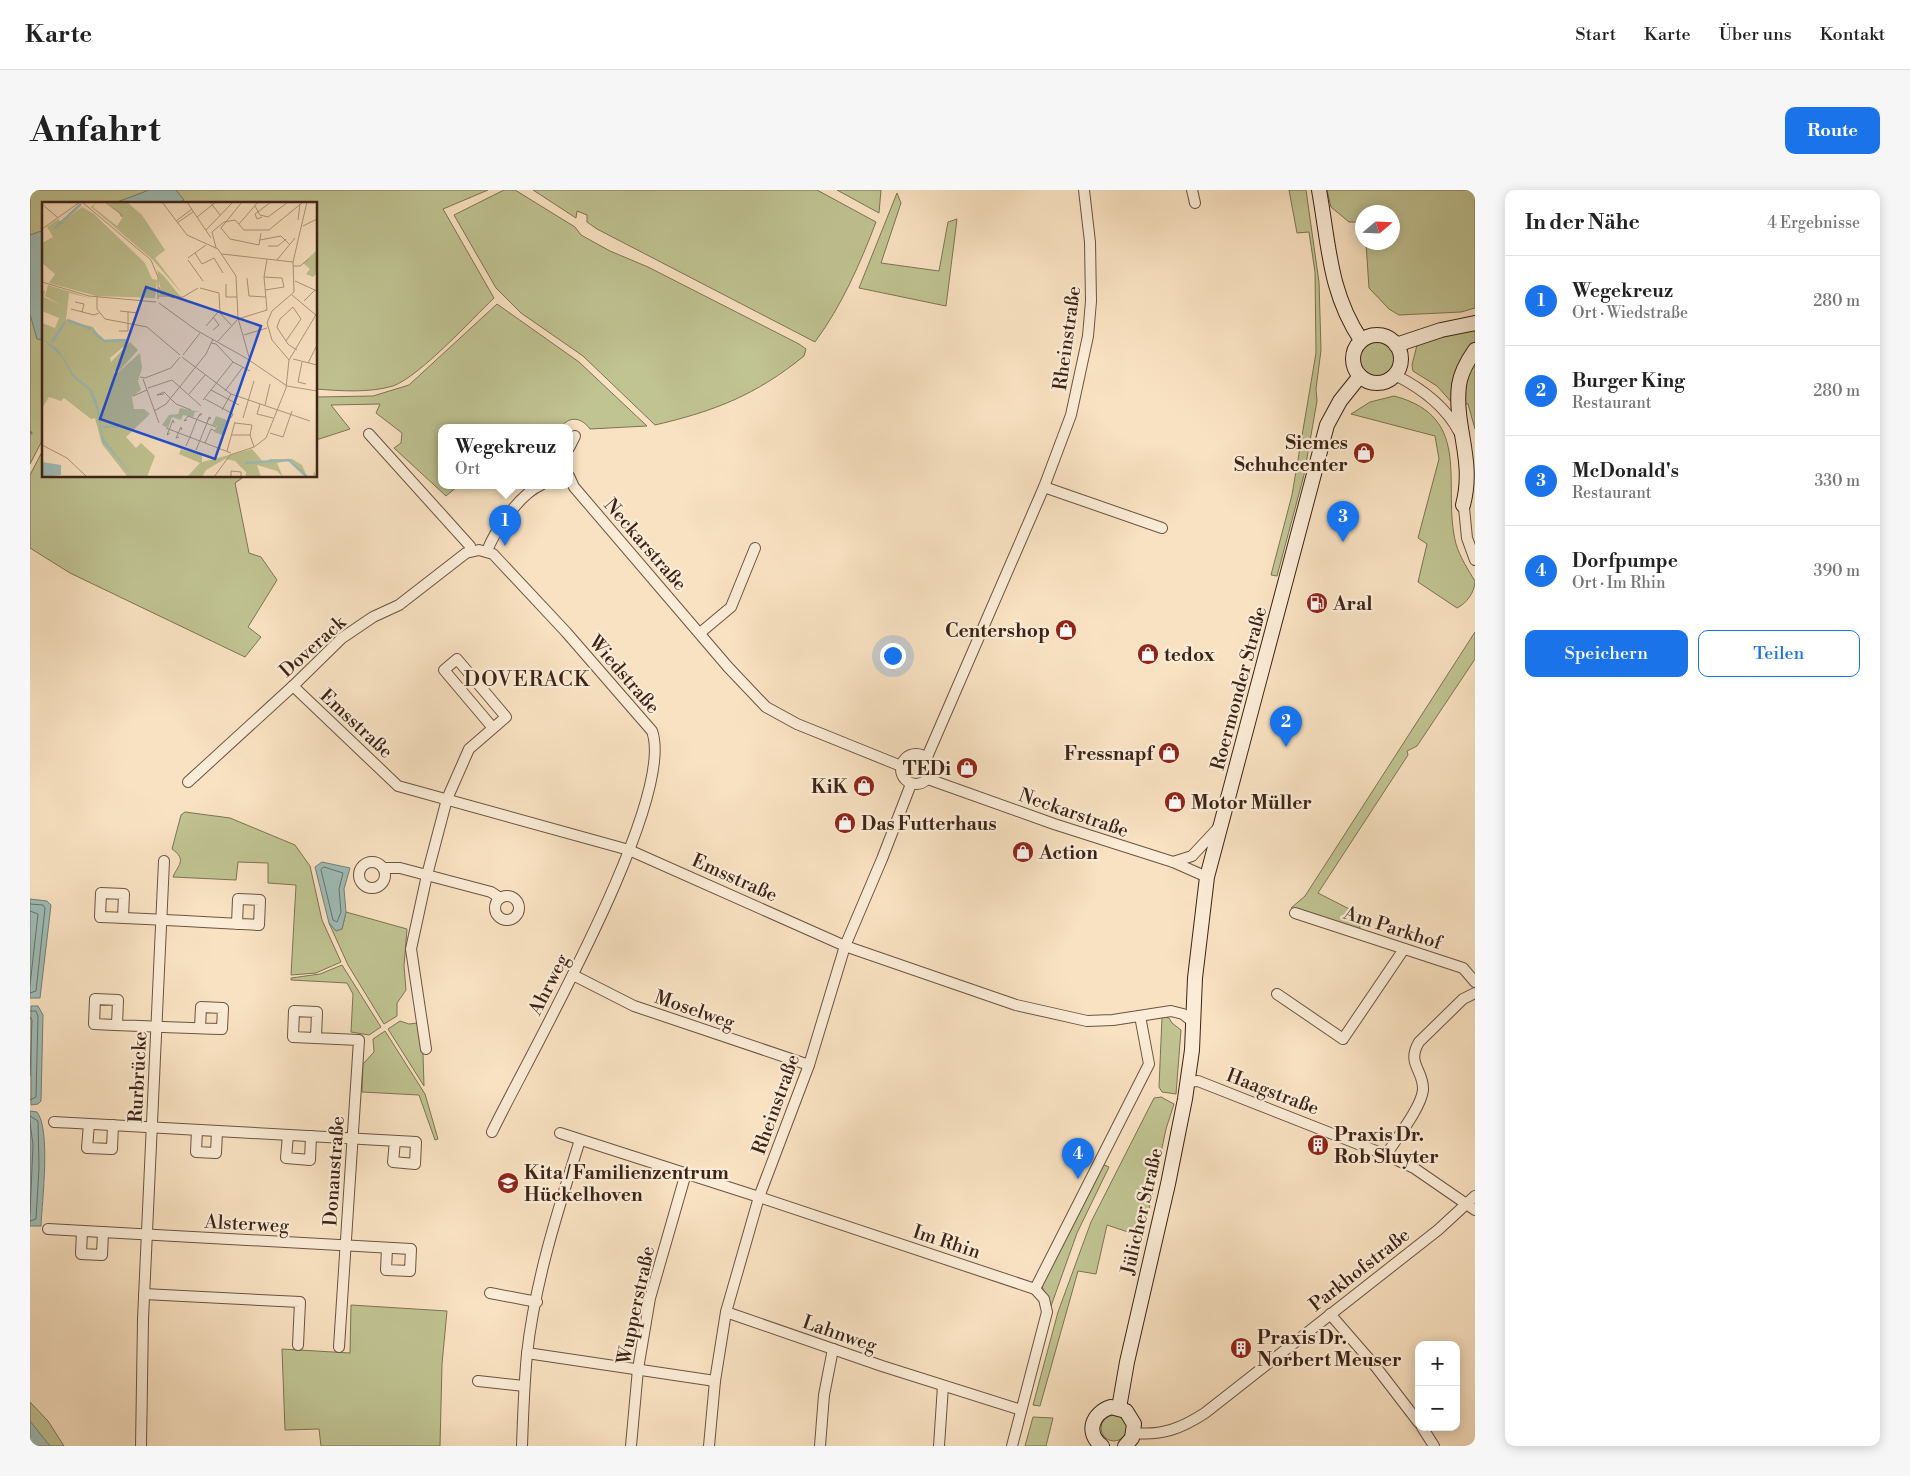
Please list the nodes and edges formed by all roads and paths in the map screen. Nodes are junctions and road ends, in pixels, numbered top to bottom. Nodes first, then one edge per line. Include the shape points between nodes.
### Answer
1 (1084, 190) edge
2 (1192, 190) edge
3 (1319, 190) edge
4 (1195, 202) dead end
5 (1475, 323) edge
6 (1361, 340) junction
7 (1396, 345) junction
8 (1475, 350) edge
9 (1395, 375) junction
10 (1360, 376) junction
11 (368, 434) dead end
12 (576, 436) dead end
13 (573, 441) edge
14 (573, 485) edge
15 (1044, 487) junction
16 (534, 489) edge
17 (1463, 505) junction
18 (1162, 528) dead end
19 (754, 548) dead end
20 (471, 551) junction
21 (487, 551) junction
22 (1475, 560) edge
23 (700, 633) junction
24 (293, 686) junction
25 (493, 728) junction
26 (926, 757) junction
27 (901, 766) junction
28 (928, 779) junction
29 (188, 782) dead end
30 (911, 784) junction
31 (447, 799) junction
32 (1219, 826) junction
33 (629, 850) junction
34 (164, 861) dead end
35 (1173, 862) junction
36 (384, 868) dead end
37 (427, 875) junction
38 (1207, 878) junction
39 (500, 898) dead end
40 (1294, 913) dead end
41 (123, 918) dead end
42 (161, 920) junction
43 (237, 924) dead end
44 (845, 946) junction
45 (1404, 950) junction
46 (573, 975) junction
47 (1475, 982) edge
48 (1475, 993) edge
49 (1277, 994) dead end
50 (1140, 1016) junction
51 (1193, 1022) junction
52 (116, 1025) dead end
53 (156, 1026) junction
54 (200, 1028) dead end
55 (316, 1038) dead end
56 (426, 1049) dead end
57 (809, 1065) junction
58 (1188, 1082) junction
59 (54, 1122) dead end
60 (88, 1124) junction
61 (113, 1125) junction
62 (152, 1127) junction
63 (197, 1130) junction
64 (217, 1131) junction
65 (492, 1132) dead end
66 (560, 1133) dead end
67 (288, 1135) junction
68 (311, 1136) junction
69 (351, 1138) junction
70 (580, 1140) junction
71 (395, 1141) dead end
72 (1386, 1155) junction
73 (686, 1173) junction
74 (759, 1196) junction
75 (1473, 1203) edge
76 (48, 1229) dead end
77 (82, 1231) junction
78 (103, 1232) junction
79 (147, 1235) junction
80 (345, 1245) junction
81 (387, 1248) dead end
82 (1035, 1289) junction
83 (490, 1292) dead end
84 (144, 1294) junction
85 (537, 1302) junction
86 (726, 1312) junction
87 (1330, 1314) junction
88 (298, 1345) dead end
89 (339, 1347) dead end
90 (833, 1349) junction
91 (527, 1353) junction
92 (638, 1369) junction
93 (478, 1381) dead end
94 (716, 1381) junction
95 (524, 1386) junction
96 (943, 1386) junction
97 (1119, 1408) junction
98 (1021, 1410) junction
99 (1415, 1418) edge
100 (1425, 1431) edge
101 (1134, 1433) junction
102 (141, 1446) edge
103 (522, 1446) edge
104 (631, 1446) edge
105 (709, 1446) edge
106 (820, 1446) edge
107 (939, 1446) edge
108 (1012, 1446) edge
109 (1102, 1446) edge
110 (1124, 1446) edge
111 (1434, 1446) edge

1 - 15 street, Rheinstraße via 1092,282 1088,336 1071,416
2 - 4 street
3 - 6 main road via 1334,283 1343,310
5 - 7 main road
6 - 7 main road via 1384,336
6 - 10 main road via 1356,346 1353,362
7 - 9 main road via 1401,360
8 - 17 main road via 1465,364 1459,385 1460,407 1472,458 1472,490
9 - 10 main road via 1389,380 1374,383
9 - 17 street via 1428,395 1459,431 1464,467
10 - 32 main road, Roermonder Straße via 1340,400 1328,425
11 - 20 street via 470,546
12 - 13 street
14 - 23 street, Neckarstraße
15 - 18 street
15 - 26 street, Rheinstraße
16 - 21 street via 494,535
17 - 22 street via 1467,538
19 - 23 street via 731,607
20 - 21 street
20 - 24 street, Doverack via 399,605 373,617 342,638
21 - 33 street, Wiedstraße via 566,632 652,731 656,758 652,779
23 - 27 street, Neckarstraße via 766,707 797,724
24 - 29 street, Doverack
24 - 31 street, Emsstraße via 398,786
25 - 25 street via 506,717 457,659 444,670
25 - 31 street via 469,749
26 - 27 street via 913,754
26 - 28 street, Rheinstraße via 932,769
27 - 30 street via 902,777
28 - 30 street via 917,785
28 - 35 street, Neckarstraße
30 - 44 street, Rheinstraße
31 - 33 street, Emsstraße
31 - 37 street
32 - 35 street via 1192,856
32 - 38 main road, Roermonder Straße
33 - 44 street, Emsstraße
33 - 46 street, Ahrweg
34 - 42 street, Rurbrücke
35 - 38 street, Neckarstraße
36 - 37 street via 400,868
37 - 39 street via 490,892
37 - 56 street via 411,949
38 - 51 main road, Roermonder Straße
40 - 45 street, Am Parkhof
41 - 42 street
42 - 43 street
42 - 53 street, Rurbrücke
44 - 50 street, Emsstraße via 1025,1007 1087,1021
44 - 57 street, Rheinstraße
45 - 47 street, Am Parkhof via 1464,968
45 - 49 street via 1343,1039
46 - 57 street, Moselweg via 634,1006
46 - 65 street, Ahrweg
48 - 72 street via 1463,999 1415,1049 1413,1056 1423,1088 1421,1099
50 - 51 street, Emsstraße via 1171,1012 1183,1014
50 - 82 street via 1149,1064
51 - 58 main road, Jülicher Straße
52 - 53 street
53 - 54 street
53 - 62 street, Rurbrücke
55 - 69 street, Donaustraße via 359,1040
57 - 74 street, Rheinstraße
58 - 72 street, Haagstraße via 1198,1081
58 - 97 main road, Jülicher Straße
59 - 60 street
60 - 61 street
60 - 61 street via 88,1148 104,1149 112,1149
61 - 62 street
62 - 63 street
62 - 79 street, Rurbrücke
63 - 64 street
63 - 64 street via 196,1152 216,1153
64 - 67 street
66 - 70 street, Im Rhin
67 - 68 street
67 - 68 street via 286,1158 310,1160
68 - 69 street
69 - 71 street
69 - 80 street, Donaustraße
70 - 73 street, Im Rhin
70 - 85 street via 553,1225
72 - 75 street, Haagstraße
73 - 74 street, Im Rhin
73 - 92 street, Wupperstraße via 650,1298
74 - 82 street, Im Rhin
74 - 86 street, Rheinstraße
75 - 87 street, Parkhofstraße
76 - 77 street, Alsterweg
77 - 78 street, Alsterweg
77 - 78 street via 81,1254 102,1255
78 - 79 street, Alsterweg
79 - 80 street, Alsterweg
79 - 84 street, Rurbrücke
80 - 81 street, Alsterweg
80 - 89 street, Donaustraße
82 - 98 street via 1044,1299 1047,1312
83 - 85 street
84 - 88 street via 300,1302
84 - 102 street, Rurbrücke
85 - 91 street
86 - 90 street, Lahnweg
86 - 94 street, Rheinstraße
87 - 99 street
87 - 101 street, Parkhofstraße via 1191,1422 1169,1432
90 - 96 street, Lahnweg
90 - 106 street via 824,1395
91 - 92 street
91 - 95 street
92 - 94 street
92 - 104 street, Wupperstraße
93 - 95 street
94 - 105 street, Rheinstraße
95 - 103 street
96 - 98 street, Lahnweg
96 - 107 street
97 - 101 main road via 1131,1417
97 - 109 main road via 1103,1410 1092,1422 1094,1438
98 - 108 street
100 - 111 street
101 - 110 main road

